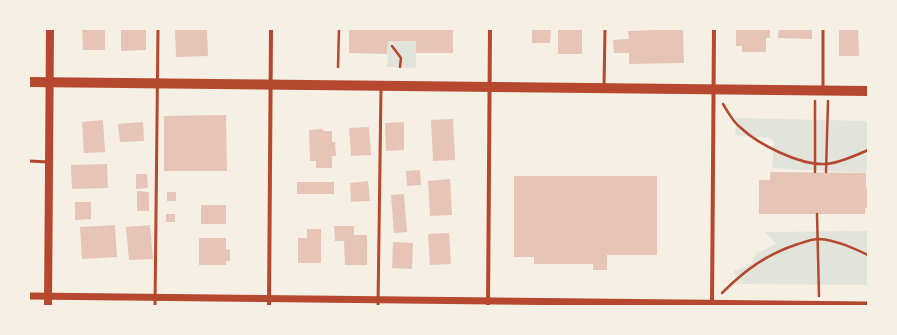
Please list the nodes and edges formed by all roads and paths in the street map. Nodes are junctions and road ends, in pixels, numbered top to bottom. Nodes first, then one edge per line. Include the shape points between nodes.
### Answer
1 (50, 29) edge
2 (158, 29) edge
3 (271, 29) edge
4 (339, 29) edge
5 (490, 29) edge
6 (605, 29) edge
7 (714, 29) edge
8 (824, 29) edge
9 (392, 46) dead end
10 (338, 67) dead end
11 (400, 67) dead end
12 (29, 82) edge
13 (50, 82) junction
14 (158, 83) junction
15 (271, 86) junction
16 (381, 86) junction
17 (490, 88) junction
18 (604, 88) junction
19 (714, 89) junction
20 (822, 91) junction
21 (868, 91) edge
22 (868, 150) edge
23 (29, 161) edge
24 (49, 162) junction
25 (815, 164) junction
26 (826, 164) junction
27 (815, 172) dead end
28 (826, 172) dead end
29 (817, 214) dead end
30 (818, 239) junction
31 (868, 255) edge
32 (29, 296) edge
33 (48, 296) junction
34 (155, 297) junction
35 (269, 302) edge
36 (378, 303) edge
37 (488, 304) edge
38 (712, 305) edge
39 (819, 305) edge
40 (868, 305) edge
41 (48, 306) edge
42 (155, 306) edge

1 - 13 main road
2 - 14 lane
3 - 15 street
4 - 10 path
5 - 17 street
6 - 18 lane
7 - 19 street
8 - 20 lane
9 - 11 path via 401,58
12 - 13 main road
13 - 14 main road
13 - 24 main road
14 - 15 main road
14 - 34 lane
15 - 16 main road
15 - 35 street
16 - 17 main road
16 - 36 lane
17 - 18 main road
17 - 37 street
18 - 19 main road
19 - 20 main road
19 - 25 path via 740,128 782,154
19 - 38 street
20 - 21 main road
20 - 25 path
20 - 26 path
22 - 26 path
23 - 24 lane
24 - 33 main road
25 - 26 path
25 - 27 path
26 - 28 path
29 - 30 path
30 - 31 path via 851,247
30 - 38 path via 786,248 758,262
30 - 39 path
32 - 33 street
33 - 34 street
33 - 41 main road
34 - 35 street
34 - 42 lane
35 - 36 street
36 - 37 street
37 - 38 street
38 - 39 street
39 - 40 street

